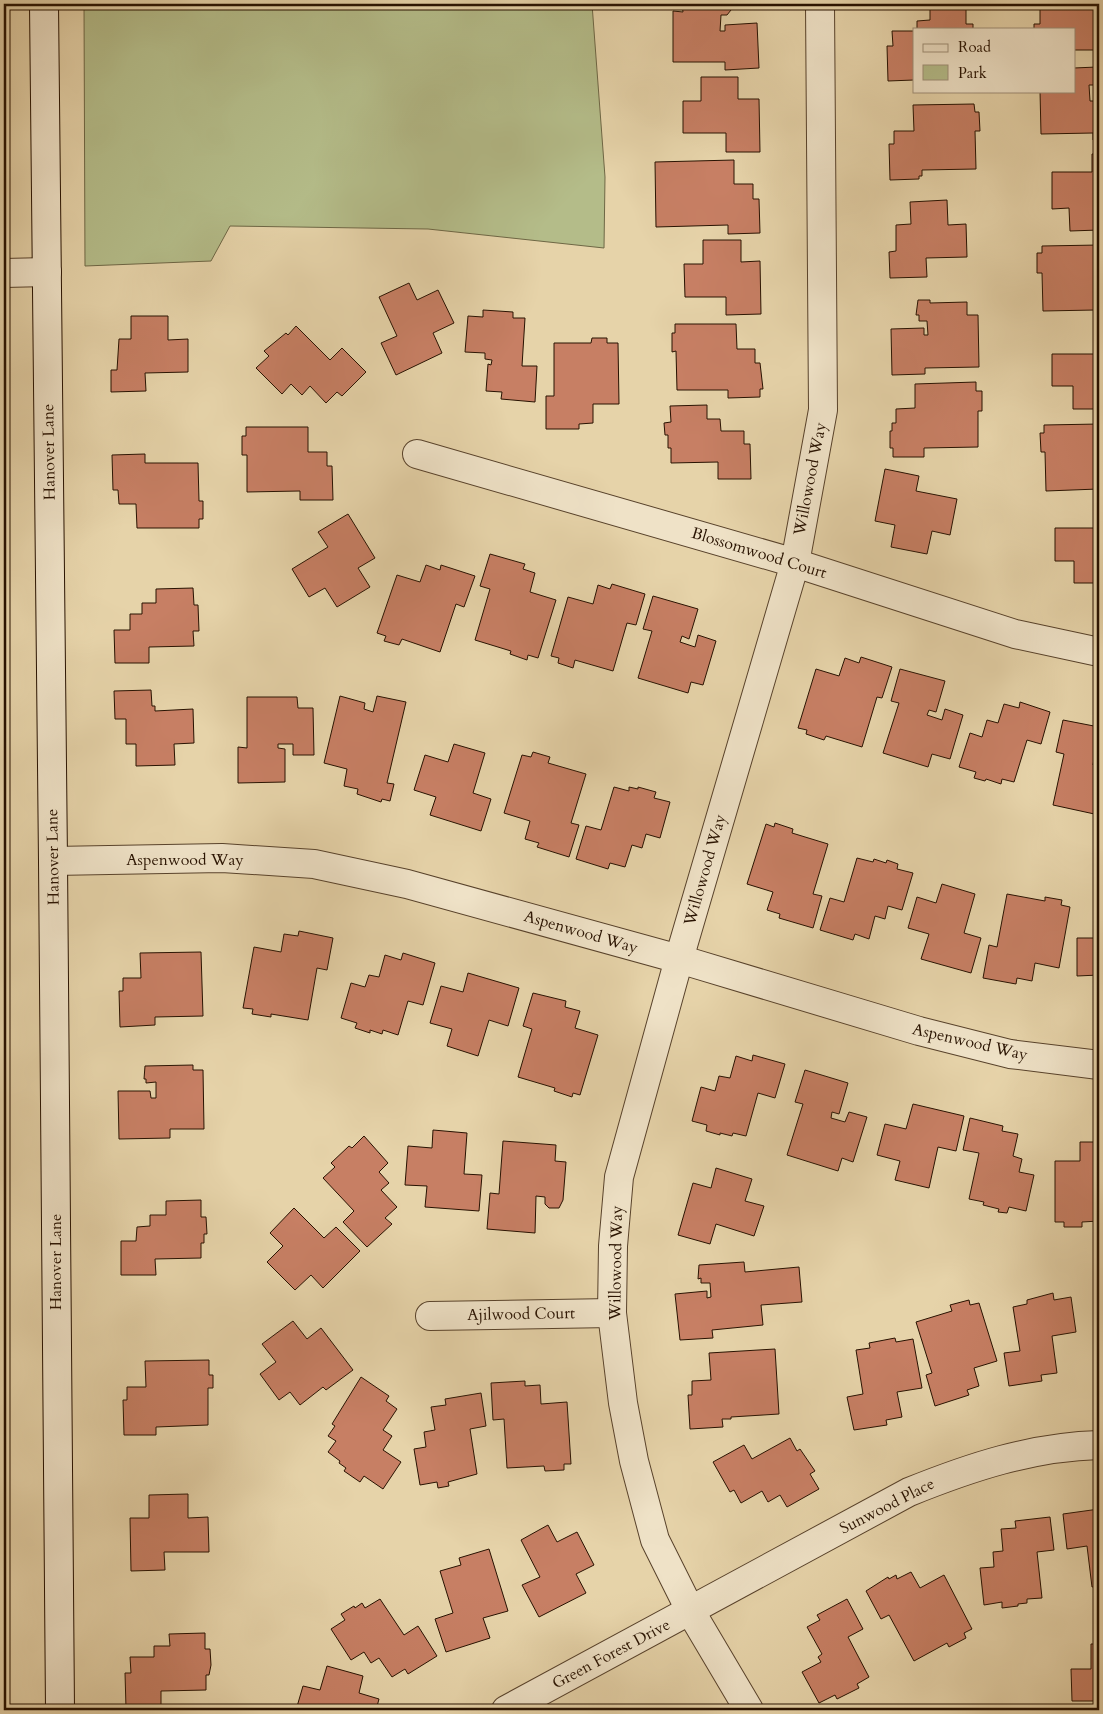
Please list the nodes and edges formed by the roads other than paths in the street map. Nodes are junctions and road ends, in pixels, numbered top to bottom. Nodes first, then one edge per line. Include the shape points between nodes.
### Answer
1 (44, 4) edge
2 (820, 4) edge
3 (46, 272) junction
4 (4, 273) edge
5 (418, 454) dead end
6 (795, 563) junction
7 (1099, 652) edge
8 (54, 861) junction
9 (679, 959) junction
10 (1099, 1065) edge
11 (612, 1312) junction
12 (430, 1316) dead end
13 (1099, 1445) edge
14 (691, 1612) junction
15 (60, 1710) edge
16 (506, 1710) edge
17 (749, 1710) edge

1 - 3 street, Hanover Lane
2 - 6 street, Willowood Way via 823,410
3 - 4 street
3 - 8 street, Hanover Lane
5 - 6 street, Blossomwood Court
6 - 7 street, Blossomwood Court via 1015,634
6 - 9 street, Willowood Way
8 - 9 street, Aspenwood Way via 222,858 314,864 407,884
8 - 15 street, Hanover Lane
9 - 10 street, Aspenwood Way via 919,1032 1010,1054
9 - 11 street, Willowood Way via 619,1176
11 - 12 street, Ajilwood Court
11 - 14 street, Willowood Way via 634,1461 655,1540
13 - 14 street, Sunwood Place via 1023,1454 972,1467 909,1492
14 - 16 street, Green Forest Drive
14 - 17 street, Willowood Way

